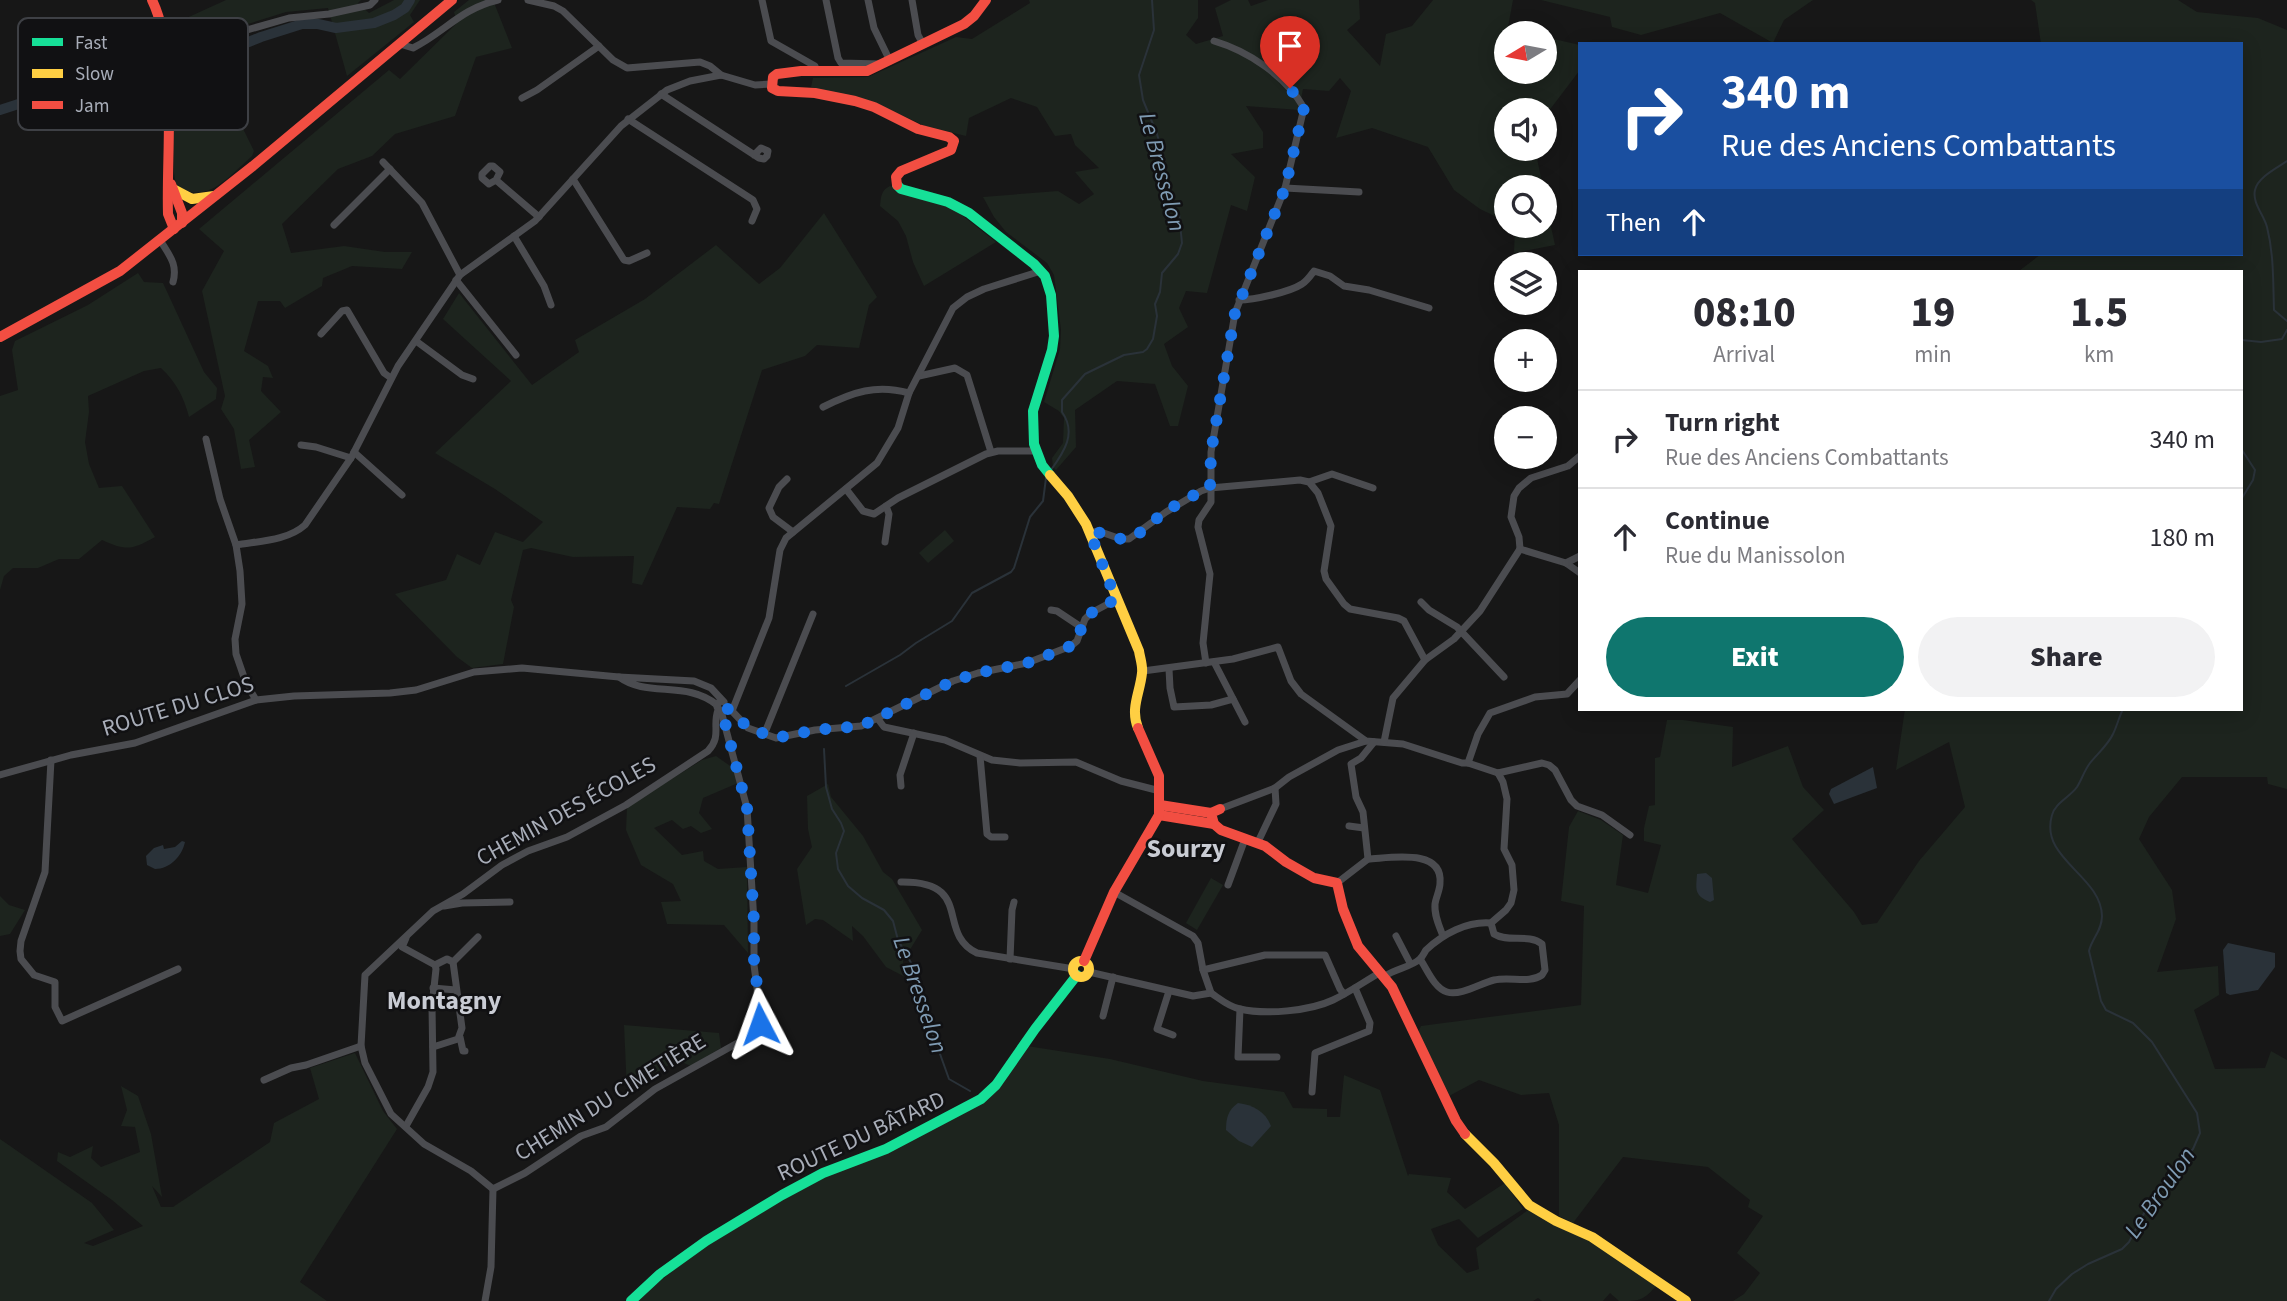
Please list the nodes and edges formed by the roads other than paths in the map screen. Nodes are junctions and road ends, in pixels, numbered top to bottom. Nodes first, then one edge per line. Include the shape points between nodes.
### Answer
1 (152, 0) edge
2 (376, 0) edge
3 (452, 0) edge
4 (498, 0) edge
5 (528, 0) edge
6 (762, 0) edge
7 (826, 0) edge
8 (868, 0) edge
9 (912, 0) edge
10 (986, 0) edge
11 (161, 18) edge
12 (248, 30) edge
13 (1214, 41) dead end
14 (400, 44) junction
15 (923, 44) junction
16 (598, 46) junction
17 (886, 63) junction
18 (816, 71) junction
19 (721, 75) junction
20 (771, 84) junction
21 (661, 94) junction
22 (522, 98) dead end
23 (628, 119) junction
24 (168, 130) edge
25 (754, 155) dead end
26 (383, 162) dead end
27 (390, 169) junction
28 (169, 173) junction
29 (573, 179) junction
30 (496, 180) dead end
31 (172, 187) junction
32 (1285, 188) junction
33 (1359, 192) dead end
34 (217, 195) junction
35 (539, 217) junction
36 (752, 221) dead end
37 (334, 225) dead end
38 (178, 226) junction
39 (514, 236) junction
40 (160, 240) junction
41 (647, 253) dead end
42 (1041, 271) junction
43 (458, 277) junction
44 (173, 282) dead end
45 (1239, 300) junction
46 (551, 305) dead end
47 (1429, 308) dead end
48 (321, 334) dead end
49 (0, 337) edge
50 (415, 341) junction
51 (516, 355) dead end
52 (919, 376) junction
53 (391, 378) junction
54 (473, 379) dead end
55 (909, 393) junction
56 (823, 407) dead end
57 (206, 439) dead end
58 (301, 444) dead end
59 (1036, 451) junction
60 (991, 452) junction
61 (352, 455) junction
62 (1578, 458) edge
63 (787, 479) dead end
64 (1309, 482) junction
65 (1210, 488) junction
66 (1373, 488) dead end
67 (846, 489) junction
68 (402, 495) dead end
69 (886, 506) junction
70 (793, 532) junction
71 (1090, 533) junction
72 (885, 542) dead end
73 (236, 545) junction
74 (1520, 549) junction
75 (1578, 557) edge
76 (1566, 563) junction
77 (1578, 572) edge
78 (1116, 599) junction
79 (1421, 602) dead end
80 (1051, 610) dead end
81 (813, 614) dead end
82 (1082, 627) junction
83 (1462, 632) junction
84 (1425, 660) junction
85 (1210, 662) junction
86 (1169, 669) junction
87 (1143, 671) junction
88 (1504, 677) dead end
89 (1578, 682) edge
90 (1233, 699) junction
91 (256, 700) junction
92 (723, 708) junction
93 (878, 719) junction
94 (1245, 722) dead end
95 (914, 733) junction
96 (764, 735) junction
97 (1370, 741) junction
98 (1384, 742) junction
99 (980, 756) junction
100 (51, 760) junction
101 (1468, 763) junction
102 (1498, 772) junction
103 (0, 775) edge
104 (901, 786) dead end
105 (1275, 788) junction
106 (1160, 792) junction
107 (1160, 810) junction
108 (1215, 811) junction
109 (1349, 826) dead end
110 (1217, 827) junction
111 (1364, 828) junction
112 (1630, 835) dead end
113 (1005, 837) dead end
114 (1245, 839) junction
115 (1258, 842) junction
116 (1368, 859) junction
117 (901, 882) dead end
118 (1337, 883) junction
119 (1228, 885) dead end
120 (1114, 892) junction
121 (510, 902) dead end
122 (1014, 902) dead end
123 (442, 906) junction
124 (1491, 923) junction
125 (408, 934) junction
126 (1396, 936) dead end
127 (1443, 936) junction
128 (478, 937) dead end
129 (402, 947) junction
130 (384, 957) junction
131 (1010, 959) junction
132 (1420, 959) junction
133 (1084, 961) junction
134 (453, 962) junction
135 (1410, 963) junction
136 (435, 965) junction
137 (178, 970) dead end
138 (1203, 971) junction
139 (1075, 972) junction
140 (1089, 972) junction
141 (1383, 974) junction
142 (1113, 977) junction
143 (433, 988) junction
144 (1355, 988) junction
145 (456, 990) junction
146 (1169, 991) junction
147 (1211, 993) junction
148 (1344, 994) junction
149 (1240, 1009) junction
150 (1103, 1016) dead end
151 (1173, 1035) dead end
152 (460, 1037) junction
153 (361, 1046) junction
154 (433, 1049) junction
155 (465, 1051) dead end
156 (1277, 1057) dead end
157 (264, 1080) dead end
158 (1312, 1092) dead end
159 (406, 1126) junction
160 (493, 1189) junction
161 (485, 1301) edge
162 (631, 1301) edge
163 (1686, 1301) edge

1 - 11 street
2 - 12 street via 328,15 289,18
3 - 14 street
4 - 14 street via 458,16 413,48
5 - 16 street via 563,10
6 - 18 street via 771,41 815,66
7 - 17 street via 841,63
8 - 17 street
9 - 15 street
10 - 15 street via 964,24
13 - 32 street via 1259,63 1290,88 1304,108
14 - 34 street
15 - 17 street
16 - 19 street via 627,68 700,62
16 - 22 street
17 - 18 street via 867,71
18 - 20 street via 777,74
19 - 20 street via 755,85
19 - 21 street via 677,85
20 - 42 street via 778,91 803,91 874,107 949,137 954,141 951,150 901,171 897,185 954,204
21 - 23 street
21 - 25 street
23 - 29 street
23 - 36 street via 753,200 757,209
24 - 28 street
26 - 27 street
27 - 37 street
27 - 43 street via 422,203
28 - 31 street
28 - 38 street via 168,214
29 - 35 street
29 - 41 street via 624,260
30 - 35 street
31 - 34 street via 183,197 200,200
31 - 38 street via 181,213
32 - 33 street
32 - 45 street
34 - 38 street
35 - 39 street
38 - 40 street
39 - 43 street
39 - 46 street
40 - 44 street via 174,262
40 - 49 street via 120,271
42 - 52 street via 984,289 958,304 948,314
42 - 59 street via 1051,295 1054,336 1033,411
43 - 50 street
43 - 51 street
45 - 47 street via 1303,284 1314,271 1343,286
45 - 65 street via 1211,452
48 - 53 street via 347,310
50 - 53 street
50 - 54 street
52 - 55 street
52 - 60 street via 955,368 967,375
53 - 61 street
55 - 56 street via 876,388
55 - 67 street via 888,447 877,463
57 - 73 street
58 - 61 street
59 - 60 street
59 - 71 street
60 - 69 street
61 - 68 street
61 - 73 street via 299,530
62 - 74 street via 1519,488 1511,517
63 - 70 street via 769,508
64 - 65 street
64 - 66 street via 1332,474
64 - 84 street via 1331,526 1326,579 1350,609 1404,621
65 - 71 street via 1129,539
65 - 85 street via 1211,502 1198,527 1210,574 1203,643
67 - 69 street via 867,514
67 - 70 street
69 - 72 street
70 - 92 street, CHEMIN DES ÉCOLES via 780,550 769,618
71 - 78 street
73 - 91 street via 242,604 236,654
74 - 76 street
74 - 83 street
75 - 76 street
76 - 77 street
78 - 82 street via 1091,613
78 - 87 street
79 - 83 street
80 - 82 street
81 - 96 street
82 - 93 street via 1071,646 1027,663 953,681
83 - 84 street
83 - 88 street
84 - 98 street via 1393,698
85 - 86 street
85 - 90 street
85 - 97 street via 1278,647 1301,694
86 - 87 street
86 - 90 street via 1174,707
87 - 106 street via 1134,718 1155,764
89 - 101 street via 1567,694 1535,697 1490,713
90 - 94 street
91 - 92 street, ROUTE DU CLOS via 416,690 474,672 522,668 694,681 711,688
91 - 100 street, ROUTE DU CLOS via 135,743
92 - 96 street, ROUTE DU CLOS
92 - 123 street, CHEMIN DES ÉCOLES via 716,716 717,735 708,751 626,805 567,837 502,864
92 - 160 street, CHEMIN DU CIMETIÈRE via 747,808 760,1024 750,1036 655,1089 606,1127 581,1136
93 - 95 street via 884,727
93 - 96 street via 861,726 782,738
95 - 99 street via 945,740
95 - 104 street via 900,775
97 - 98 street
97 - 105 street via 1338,750
97 - 111 street via 1361,758 1351,764
98 - 101 street
99 - 106 street via 1076,762
99 - 113 street via 987,834
100 - 103 street, ROUTE DU CLOS
100 - 137 street via 46,872 21,941 21,959 34,975 55,982 55,1007 62,1021
101 - 102 street
102 - 112 street via 1549,765 1577,806 1602,815
102 - 124 street via 1507,799 1504,849 1512,865 1514,890 1511,903
105 - 108 street
105 - 115 street via 1276,804
106 - 107 street
107 - 108 street
107 - 110 street
107 - 120 street
108 - 110 street
109 - 111 street
110 - 114 street
111 - 116 street
114 - 115 street
114 - 119 street
115 - 118 street via 1314,878
116 - 118 street
116 - 127 street via 1426,858 1435,867 1440,884 1435,911
117 - 131 street via 932,885 943,893 966,948
118 - 141 street via 1340,902 1363,953
120 - 133 street
120 - 138 street via 1193,936
121 - 123 street
122 - 131 street
123 - 125 street, CHEMIN DES ÉCOLES
124 - 127 street via 1464,926
124 - 132 street via 1498,937 1542,944 1542,975 1493,980 1448,993 1436,984
125 - 129 street
125 - 130 street, CHEMIN DES ÉCOLES
126 - 135 street
127 - 132 street
128 - 134 street
129 - 130 street
129 - 136 street
130 - 153 street via 365,975
131 - 139 street
132 - 135 street
133 - 139 street via 1076,964
133 - 140 street
134 - 136 street via 447,959
134 - 145 street
135 - 141 street
136 - 143 street
138 - 147 street
138 - 148 street via 1265,956 1325,955
139 - 140 street via 1084,976
139 - 162 street, ROUTE DU BÂTARD via 996,1085 981,1099 886,1149 823,1173 782,1195 706,1241
140 - 142 street
141 - 144 street
141 - 163 street via 1464,1133 1529,1205 1592,1237
142 - 146 street
142 - 150 street
143 - 145 street
143 - 154 street
144 - 148 street
144 - 158 street via 1369,1031 1315,1053
145 - 152 street
146 - 147 street via 1193,996
146 - 151 street via 1157,1029
147 - 149 street
148 - 149 street via 1320,1005 1288,1010
149 - 156 street via 1238,1057
152 - 154 street
152 - 155 street
153 - 157 street
153 - 159 street via 391,1114
154 - 159 street via 428,1087
159 - 160 street via 424,1144
160 - 161 street

